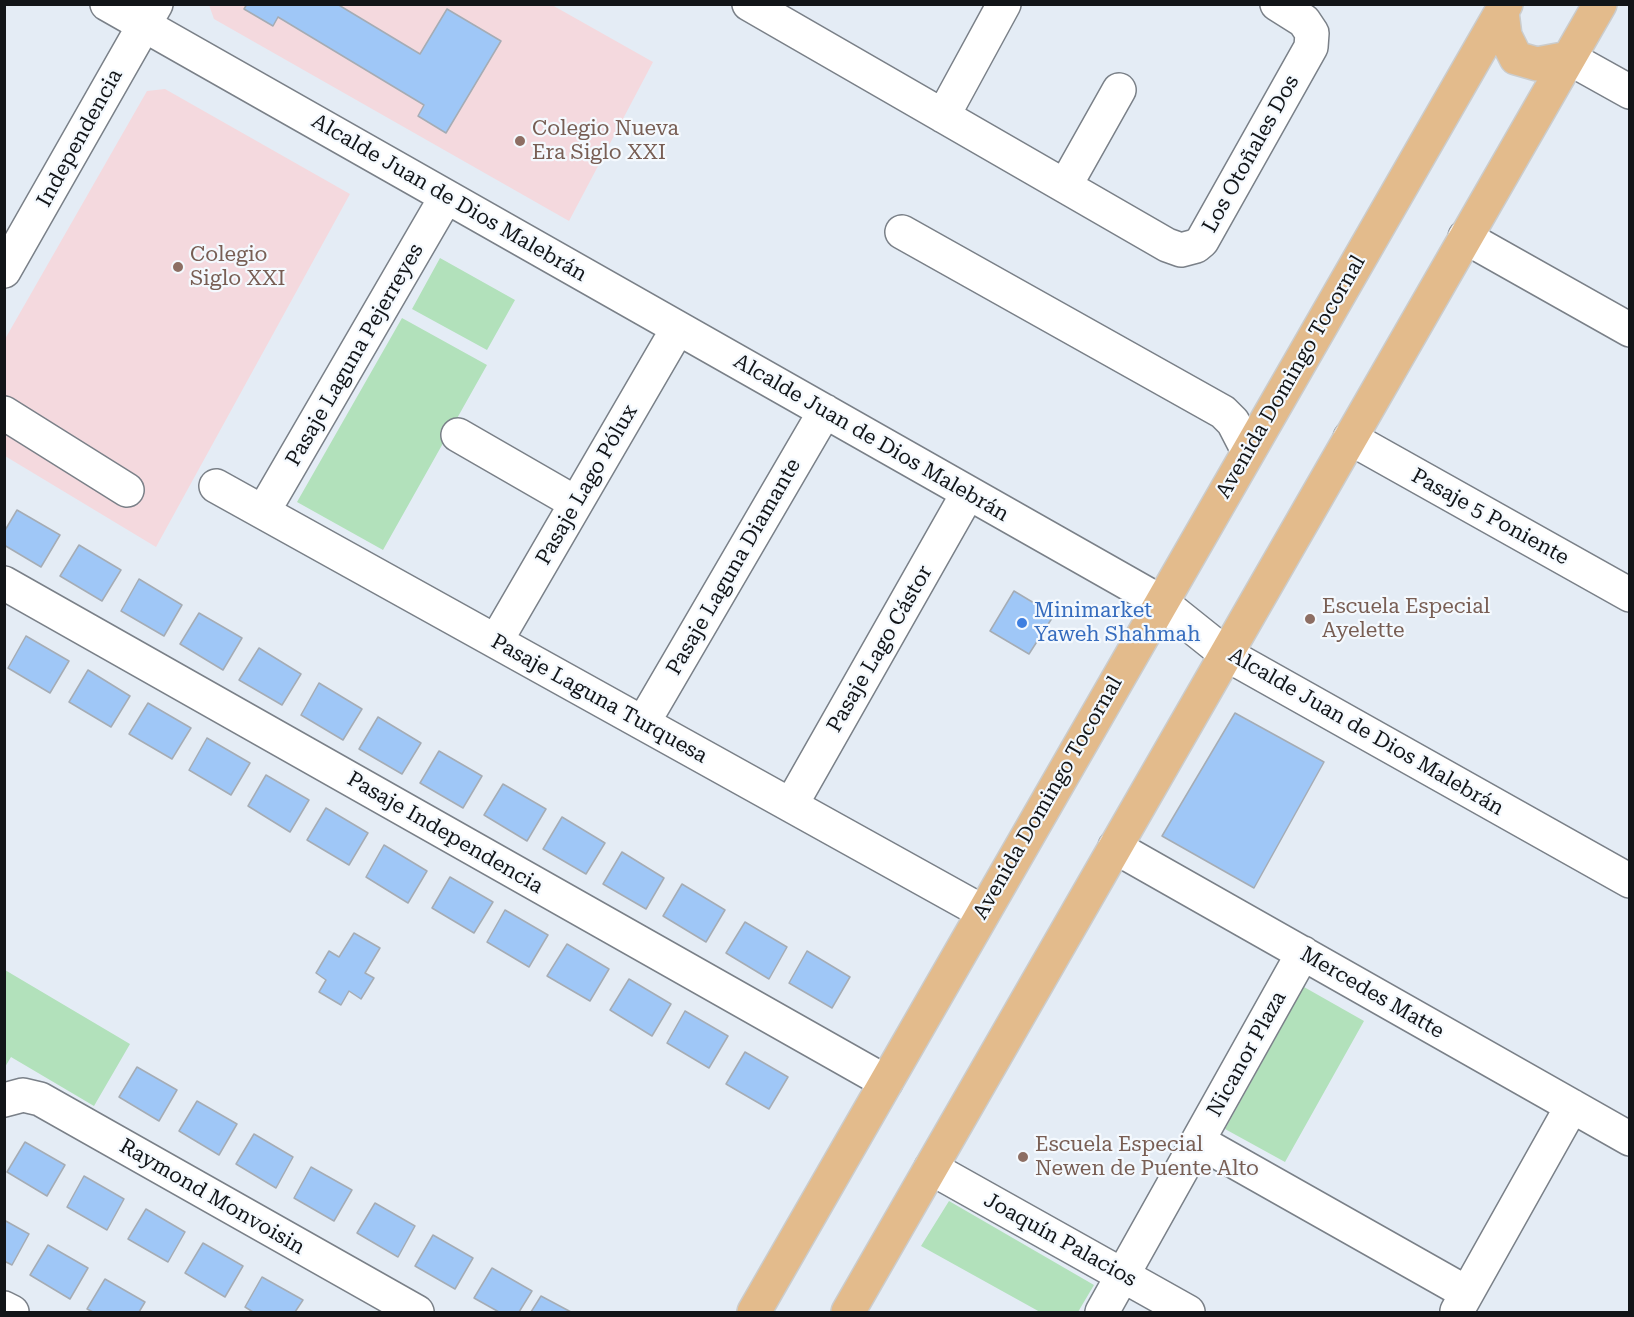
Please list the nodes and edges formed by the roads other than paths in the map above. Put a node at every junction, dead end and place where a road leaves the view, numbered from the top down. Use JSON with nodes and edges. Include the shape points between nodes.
{"nodes":[{"id":1,"x":107,"y":4,"type":"edge"},
{"id":2,"x":749,"y":4,"type":"edge"},
{"id":3,"x":1004,"y":4,"type":"edge"},
{"id":4,"x":1276,"y":4,"type":"edge"},
{"id":5,"x":1600,"y":4,"type":"edge"},
{"id":6,"x":1504,"y":8,"type":"edge"},
{"id":7,"x":150,"y":15,"type":"edge"},
{"id":8,"x":1569,"y":58,"type":"junction"},
{"id":9,"x":1119,"y":90,"type":"dead end"},
{"id":10,"x":1629,"y":92,"type":"edge"},
{"id":11,"x":943,"y":116,"type":"junction"},
{"id":12,"x":1065,"y":186,"type":"junction"},
{"id":13,"x":446,"y":197,"type":"junction"},
{"id":14,"x":902,"y":232,"type":"dead end"},
{"id":15,"x":1465,"y":237,"type":"junction"},
{"id":16,"x":4,"y":271,"type":"edge"},
{"id":17,"x":678,"y":328,"type":"junction"},
{"id":18,"x":1629,"y":330,"type":"edge"},
{"id":19,"x":825,"y":411,"type":"junction"},
{"id":20,"x":4,"y":413,"type":"edge"},
{"id":21,"x":458,"y":435,"type":"dead end"},
{"id":22,"x":1350,"y":438,"type":"junction"},
{"id":23,"x":1248,"y":451,"type":"junction"},
{"id":24,"x":216,"y":486,"type":"dead end"},
{"id":25,"x":127,"y":490,"type":"dead end"},
{"id":26,"x":969,"y":494,"type":"junction"},
{"id":27,"x":576,"y":503,"type":"junction"},
{"id":28,"x":263,"y":512,"type":"junction"},
{"id":29,"x":4,"y":583,"type":"edge"},
{"id":30,"x":1629,"y":595,"type":"edge"},
{"id":31,"x":1161,"y":602,"type":"junction"},
{"id":32,"x":496,"y":641,"type":"junction"},
{"id":33,"x":1226,"y":654,"type":"junction"},
{"id":34,"x":643,"y":723,"type":"junction"},
{"id":35,"x":791,"y":805,"type":"junction"},
{"id":36,"x":1115,"y":847,"type":"junction"},
{"id":37,"x":1629,"y":881,"type":"edge"},
{"id":38,"x":983,"y":912,"type":"junction"},
{"id":39,"x":1303,"y":953,"type":"junction"},
{"id":40,"x":886,"y":1082,"type":"junction"},
{"id":41,"x":4,"y":1100,"type":"edge"},
{"id":42,"x":1572,"y":1106,"type":"junction"},
{"id":43,"x":1629,"y":1139,"type":"edge"},
{"id":44,"x":1198,"y":1141,"type":"junction"},
{"id":45,"x":931,"y":1168,"type":"junction"},
{"id":46,"x":1123,"y":1276,"type":"junction"},
{"id":47,"x":1461,"y":1303,"type":"edge"},
{"id":48,"x":4,"y":1308,"type":"edge"},
{"id":49,"x":12,"y":1312,"type":"edge"},
{"id":50,"x":417,"y":1312,"type":"edge"},
{"id":51,"x":754,"y":1312,"type":"edge"},
{"id":52,"x":848,"y":1312,"type":"edge"},
{"id":53,"x":1102,"y":1312,"type":"edge"},
{"id":54,"x":1188,"y":1312,"type":"edge"}],
"edges":[{"from":1,"to":7,"type":"street","name":"Alcalde Juan de Dios Malebrán"},
{"from":2,"to":11,"type":"street","name":"Los Otoñales Dos"},
{"from":3,"to":11,"type":"street"},
{"from":4,"to":12,"type":"street","name":"Los Otoñales Dos","via":[[1304,21],[1312,33],[1311,46],[1202,241],[1187,249],[1174,248]]},
{"from":5,"to":8,"type":"main road"},
{"from":6,"to":8,"type":"main road","via":[[1505,36],[1516,58],[1537,64]]},
{"from":6,"to":23,"type":"main road","name":"Avenida Domingo Tocornal"},
{"from":7,"to":13,"type":"street","name":"Alcalde Juan de Dios Malebrán"},
{"from":7,"to":16,"type":"street","name":"Independencia"},
{"from":8,"to":10,"type":"street"},
{"from":8,"to":15,"type":"main road"},
{"from":9,"to":12,"type":"street"},
{"from":11,"to":12,"type":"street","name":"Los Otoñales Dos"},
{"from":13,"to":17,"type":"street","name":"Alcalde Juan de Dios Malebrán"},
{"from":13,"to":28,"type":"street","name":"Pasaje Laguna Pejerreyes"},
{"from":14,"to":23,"type":"street","via":[[1223,412],[1233,422]]},
{"from":15,"to":18,"type":"street"},
{"from":15,"to":22,"type":"main road"},
{"from":17,"to":19,"type":"street","name":"Alcalde Juan de Dios Malebrán"},
{"from":17,"to":27,"type":"street","name":"Pasaje Lago Pólux"},
{"from":19,"to":26,"type":"street","name":"Alcalde Juan de Dios Malebrán"},
{"from":19,"to":34,"type":"street","name":"Pasaje Laguna Diamante"},
{"from":20,"to":25,"type":"street"},
{"from":21,"to":27,"type":"street"},
{"from":22,"to":30,"type":"street","name":"Pasaje 5 Poniente"},
{"from":22,"to":33,"type":"main road"},
{"from":23,"to":31,"type":"main road","name":"Avenida Domingo Tocornal"},
{"from":24,"to":28,"type":"street","name":"Pasaje Laguna Turquesa"},
{"from":26,"to":31,"type":"street","name":"Alcalde Juan de Dios Malebrán"},
{"from":26,"to":35,"type":"street","name":"Pasaje Lago Cástor"},
{"from":27,"to":32,"type":"street","name":"Pasaje Lago Pólux"},
{"from":28,"to":32,"type":"street","name":"Pasaje Laguna Turquesa"},
{"from":29,"to":40,"type":"street","name":"Pasaje Independencia"},
{"from":31,"to":33,"type":"street","name":"Alcalde Juan de Dios Malebrán"},
{"from":31,"to":38,"type":"main road","name":"Avenida Domingo Tocornal"},
{"from":32,"to":34,"type":"street","name":"Pasaje Laguna Turquesa"},
{"from":33,"to":36,"type":"main road"},
{"from":33,"to":37,"type":"street","name":"Alcalde Juan de Dios Malebrán"},
{"from":34,"to":35,"type":"street","name":"Pasaje Laguna Turquesa"},
{"from":35,"to":38,"type":"street","name":"Pasaje Laguna Turquesa"},
{"from":36,"to":39,"type":"street","name":"Mercedes Matte"},
{"from":36,"to":45,"type":"main road"},
{"from":38,"to":40,"type":"main road","name":"Avenida Domingo Tocornal"},
{"from":39,"to":42,"type":"street","name":"Mercedes Matte"},
{"from":39,"to":44,"type":"street","name":"Nicanor Plaza"},
{"from":40,"to":51,"type":"main road","name":"Avenida Domingo Tocornal"},
{"from":41,"to":50,"type":"street","name":"Raymond Monvoisin","via":[[23,1095],[40,1099]]},
{"from":42,"to":43,"type":"street","name":"Mercedes Matte"},
{"from":42,"to":47,"type":"street"},
{"from":44,"to":46,"type":"street","name":"Nicanor Plaza"},
{"from":44,"to":47,"type":"street"},
{"from":45,"to":46,"type":"street","name":"Joaquín Palacios"},
{"from":45,"to":52,"type":"main road"},
{"from":46,"to":53,"type":"street","name":"Nicanor Plaza"},
{"from":46,"to":54,"type":"street","name":"Joaquín Palacios"},
{"from":48,"to":49,"type":"street"}]}
